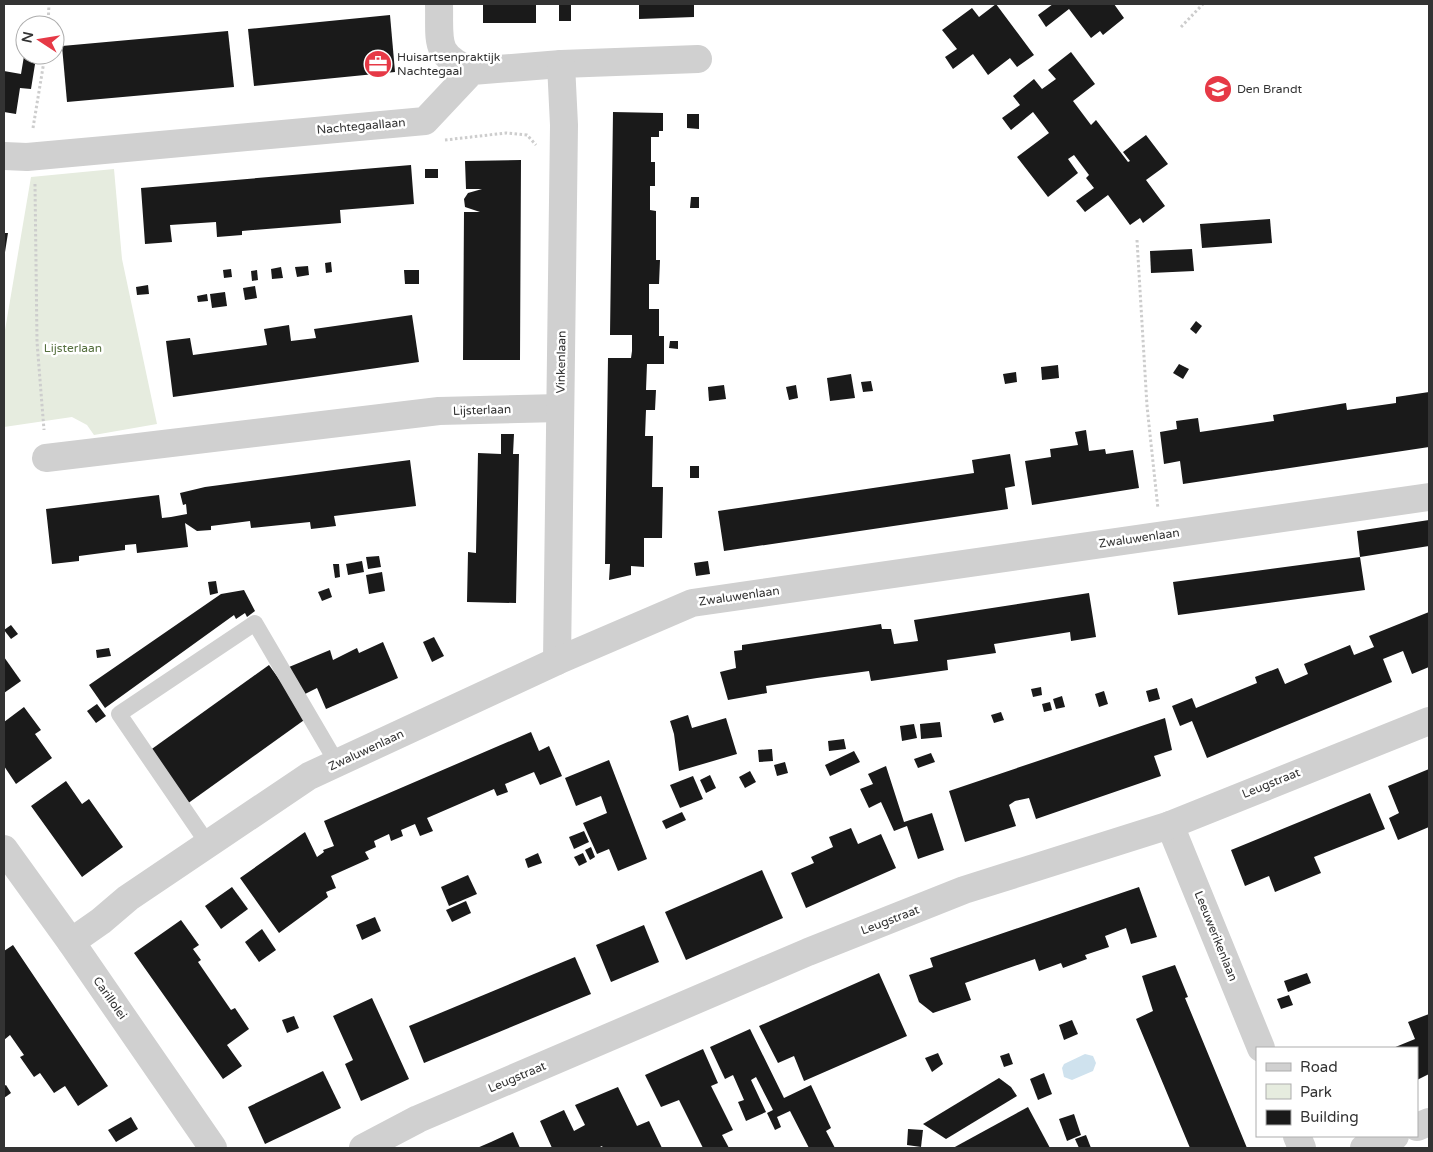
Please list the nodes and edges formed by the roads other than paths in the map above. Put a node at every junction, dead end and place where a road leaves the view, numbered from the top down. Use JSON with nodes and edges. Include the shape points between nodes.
{"nodes":[{"id":1,"x":439,"y":4,"type":"edge"},
{"id":2,"x":698,"y":59,"type":"dead end"},
{"id":3,"x":561,"y":64,"type":"junction"},
{"id":4,"x":472,"y":70,"type":"junction"},
{"id":5,"x":4,"y":156,"type":"edge"},
{"id":6,"x":560,"y":408,"type":"junction"},
{"id":7,"x":46,"y":458,"type":"road end"},
{"id":8,"x":1429,"y":497,"type":"edge"},
{"id":9,"x":557,"y":661,"type":"junction"},
{"id":10,"x":1429,"y":721,"type":"edge"},
{"id":11,"x":337,"y":763,"type":"junction"},
{"id":12,"x":1170,"y":824,"type":"junction"},
{"id":13,"x":208,"y":844,"type":"junction"},
{"id":14,"x":4,"y":849,"type":"edge"},
{"id":15,"x":71,"y":942,"type":"junction"},
{"id":16,"x":1261,"y":1047,"type":"edge"},
{"id":17,"x":1392,"y":1137,"type":"edge"},
{"id":18,"x":213,"y":1148,"type":"edge"},
{"id":19,"x":363,"y":1148,"type":"edge"},
{"id":20,"x":1364,"y":1148,"type":"edge"}],
"edges":[{"from":1,"to":4,"type":"street","via":[[440,46],[451,62]]},
{"from":2,"to":3,"type":"street"},
{"from":3,"to":4,"type":"street"},
{"from":3,"to":6,"type":"street","name":"Vinkenlaan","via":[[564,125]]},
{"from":4,"to":5,"type":"street","name":"Nachtegaallaan","via":[[425,121],[35,156]]},
{"from":6,"to":7,"type":"street","name":"Lijsterlaan","via":[[439,411]]},
{"from":6,"to":9,"type":"street","name":"Vinkenlaan"},
{"from":8,"to":9,"type":"street","name":"Zwaluwenlaan","via":[[692,603]]},
{"from":9,"to":11,"type":"street","name":"Zwaluwenlaan"},
{"from":10,"to":12,"type":"street","name":"Leugstraat"},
{"from":11,"to":13,"type":"street","name":"Zwaluwenlaan","via":[[309,776]]},
{"from":11,"to":13,"type":"lane","via":[[255,623],[119,714]]},
{"from":12,"to":16,"type":"street","name":"Leeuwerikenlaan"},
{"from":12,"to":19,"type":"street","name":"Leugstraat","via":[[964,890],[808,952],[418,1119]]},
{"from":13,"to":15,"type":"street","name":"Zwaluwenlaan","via":[[128,898]]},
{"from":14,"to":15,"type":"street","name":"Carillolei"},
{"from":15,"to":18,"type":"street","name":"Carillolei"},
{"from":17,"to":20,"type":"street"}]}
